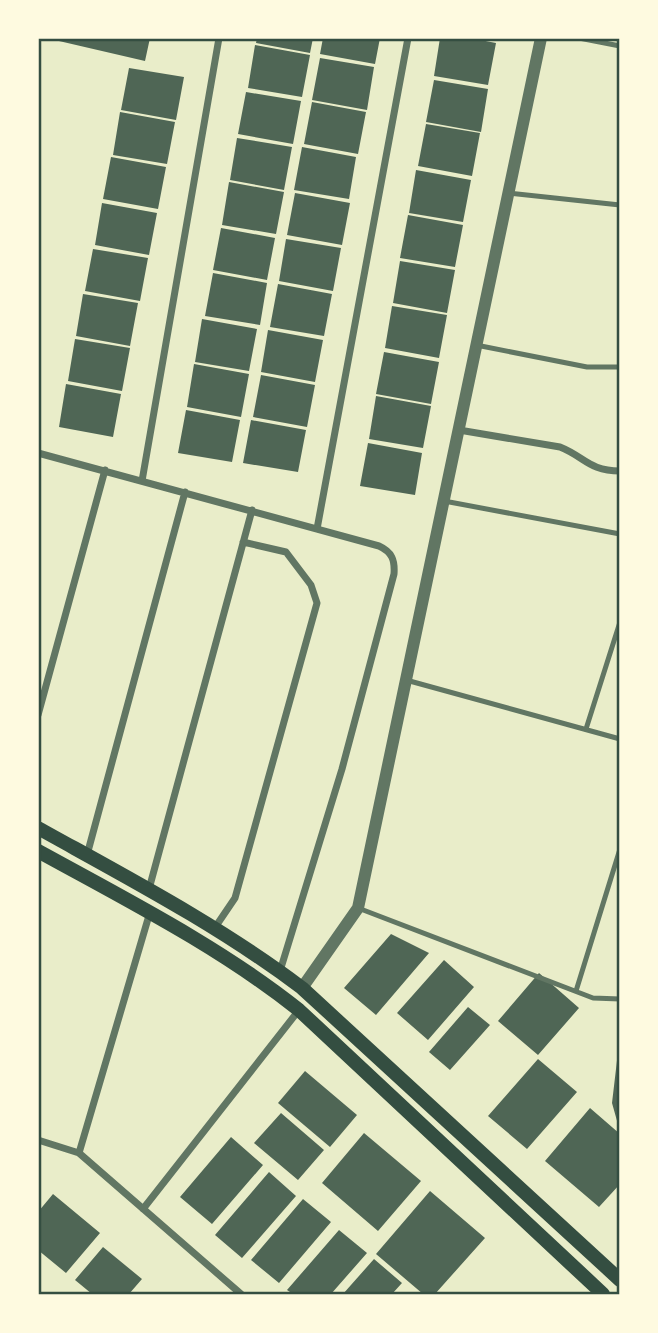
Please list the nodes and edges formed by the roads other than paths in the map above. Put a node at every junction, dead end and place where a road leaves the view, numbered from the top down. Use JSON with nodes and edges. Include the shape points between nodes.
{"nodes":[{"id":1,"x":219,"y":38,"type":"edge"},
{"id":2,"x":408,"y":38,"type":"edge"},
{"id":3,"x":541,"y":38,"type":"edge"},
{"id":4,"x":579,"y":38,"type":"edge"},
{"id":5,"x":620,"y":46,"type":"edge"},
{"id":6,"x":508,"y":193,"type":"junction"},
{"id":7,"x":620,"y":205,"type":"edge"},
{"id":8,"x":476,"y":345,"type":"junction"},
{"id":9,"x":620,"y":368,"type":"edge"},
{"id":10,"x":458,"y":430,"type":"junction"},
{"id":11,"x":38,"y":453,"type":"edge"},
{"id":12,"x":105,"y":470,"type":"junction"},
{"id":13,"x":620,"y":471,"type":"edge"},
{"id":14,"x":142,"y":481,"type":"junction"},
{"id":15,"x":185,"y":492,"type":"junction"},
{"id":16,"x":444,"y":501,"type":"junction"},
{"id":17,"x":252,"y":510,"type":"junction"},
{"id":18,"x":317,"y":529,"type":"junction"},
{"id":19,"x":620,"y":534,"type":"edge"},
{"id":20,"x":243,"y":542,"type":"junction"},
{"id":21,"x":620,"y":622,"type":"edge"},
{"id":22,"x":406,"y":680,"type":"junction"},
{"id":23,"x":38,"y":715,"type":"edge"},
{"id":24,"x":586,"y":729,"type":"junction"},
{"id":25,"x":620,"y":739,"type":"edge"},
{"id":26,"x":38,"y":828,"type":"edge"},
{"id":27,"x":620,"y":849,"type":"edge"},
{"id":28,"x":38,"y":851,"type":"edge"},
{"id":29,"x":87,"y":855,"type":"junction"},
{"id":30,"x":149,"y":889,"type":"junction"},
{"id":31,"x":358,"y":908,"type":"junction"},
{"id":32,"x":150,"y":912,"type":"junction"},
{"id":33,"x":214,"y":930,"type":"junction"},
{"id":34,"x":280,"y":971,"type":"junction"},
{"id":35,"x":302,"y":988,"type":"junction"},
{"id":36,"x":576,"y":991,"type":"junction"},
{"id":37,"x":620,"y":999,"type":"edge"},
{"id":38,"x":299,"y":1010,"type":"junction"},
{"id":39,"x":38,"y":1140,"type":"edge"},
{"id":40,"x":79,"y":1153,"type":"junction"},
{"id":41,"x":143,"y":1209,"type":"junction"},
{"id":42,"x":620,"y":1280,"type":"edge"},
{"id":43,"x":242,"y":1294,"type":"edge"},
{"id":44,"x":603,"y":1294,"type":"edge"}],
"edges":[{"from":1,"to":14,"type":"street"},
{"from":2,"to":18,"type":"street"},
{"from":3,"to":6,"type":"street"},
{"from":4,"to":5,"type":"lane"},
{"from":6,"to":7,"type":"lane"},
{"from":6,"to":8,"type":"street"},
{"from":8,"to":9,"type":"lane","via":[[587,368]]},
{"from":8,"to":10,"type":"street"},
{"from":10,"to":13,"type":"street","via":[[560,447],[592,468]]},
{"from":10,"to":16,"type":"street"},
{"from":11,"to":12,"type":"street"},
{"from":12,"to":14,"type":"street"},
{"from":12,"to":23,"type":"street"},
{"from":14,"to":15,"type":"street"},
{"from":15,"to":17,"type":"street"},
{"from":15,"to":29,"type":"street"},
{"from":16,"to":19,"type":"lane"},
{"from":16,"to":22,"type":"street"},
{"from":17,"to":18,"type":"street"},
{"from":17,"to":20,"type":"street"},
{"from":18,"to":34,"type":"street","via":[[386,549],[392,556],[394,574],[342,769]]},
{"from":20,"to":30,"type":"street"},
{"from":20,"to":33,"type":"street","via":[[286,552],[317,603],[236,898]]},
{"from":21,"to":24,"type":"lane"},
{"from":22,"to":24,"type":"lane"},
{"from":22,"to":31,"type":"street"},
{"from":24,"to":25,"type":"lane"},
{"from":26,"to":29,"type":"main road"},
{"from":27,"to":36,"type":"lane"},
{"from":28,"to":32,"type":"main road"},
{"from":29,"to":30,"type":"main road"},
{"from":30,"to":33,"type":"main road"},
{"from":31,"to":35,"type":"street"},
{"from":31,"to":36,"type":"lane"},
{"from":32,"to":38,"type":"main road","via":[[257,978]]},
{"from":32,"to":40,"type":"street"},
{"from":33,"to":34,"type":"main road"},
{"from":34,"to":35,"type":"main road"},
{"from":35,"to":42,"type":"main road"},
{"from":36,"to":37,"type":"lane","via":[[593,998]]},
{"from":38,"to":41,"type":"street"},
{"from":38,"to":44,"type":"main road"},
{"from":39,"to":40,"type":"street"},
{"from":40,"to":41,"type":"street"},
{"from":41,"to":43,"type":"street"}]}
